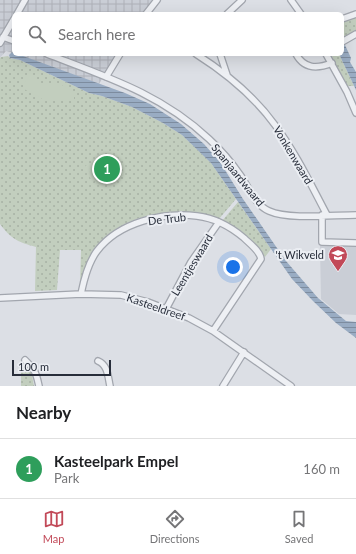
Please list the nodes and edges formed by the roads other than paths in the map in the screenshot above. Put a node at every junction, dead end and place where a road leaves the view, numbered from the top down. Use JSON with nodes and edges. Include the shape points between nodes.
{"nodes":[{"id":1,"x":25,"y":0,"type":"edge"},
{"id":2,"x":157,"y":0,"type":"edge"},
{"id":3,"x":242,"y":0,"type":"edge"},
{"id":4,"x":291,"y":0,"type":"edge"},
{"id":5,"x":18,"y":12,"type":"edge"},
{"id":6,"x":148,"y":12,"type":"edge"},
{"id":7,"x":229,"y":12,"type":"edge"},
{"id":8,"x":300,"y":12,"type":"edge"},
{"id":9,"x":356,"y":14,"type":"edge"},
{"id":10,"x":344,"y":18,"type":"edge"},
{"id":11,"x":12,"y":22,"type":"edge"},
{"id":12,"x":356,"y":34,"type":"edge"},
{"id":13,"x":3,"y":37,"type":"junction"},
{"id":14,"x":12,"y":40,"type":"edge"},
{"id":15,"x":344,"y":41,"type":"edge"},
{"id":16,"x":0,"y":43,"type":"edge"},
{"id":17,"x":52,"y":56,"type":"edge"},
{"id":18,"x":119,"y":56,"type":"edge"},
{"id":19,"x":199,"y":56,"type":"edge"},
{"id":20,"x":221,"y":56,"type":"edge"},
{"id":21,"x":298,"y":56,"type":"edge"},
{"id":22,"x":327,"y":56,"type":"edge"},
{"id":23,"x":332,"y":63,"type":"junction"},
{"id":24,"x":227,"y":75,"type":"junction"},
{"id":25,"x":106,"y":77,"type":"junction"},
{"id":26,"x":356,"y":113,"type":"edge"},
{"id":27,"x":324,"y":215,"type":"junction"},
{"id":28,"x":356,"y":215,"type":"edge"},
{"id":29,"x":219,"y":222,"type":"junction"},
{"id":30,"x":356,"y":242,"type":"edge"},
{"id":31,"x":81,"y":294,"type":"junction"},
{"id":32,"x":0,"y":298,"type":"edge"},
{"id":33,"x":166,"y":309,"type":"junction"},
{"id":34,"x":213,"y":331,"type":"junction"},
{"id":35,"x":244,"y":352,"type":"junction"},
{"id":36,"x":25,"y":360,"type":"dead end"},
{"id":37,"x":98,"y":361,"type":"dead end"},
{"id":38,"x":39,"y":386,"type":"edge"},
{"id":39,"x":110,"y":386,"type":"edge"},
{"id":40,"x":223,"y":386,"type":"edge"},
{"id":41,"x":291,"y":386,"type":"edge"}],
"edges":[{"from":1,"to":5,"type":"street"},
{"from":2,"to":6,"type":"street"},
{"from":3,"to":7,"type":"street"},
{"from":4,"to":8,"type":"street"},
{"from":9,"to":10,"type":"street"},
{"from":11,"to":13,"type":"street"},
{"from":12,"to":15,"type":"street"},
{"from":13,"to":14,"type":"street"},
{"from":13,"to":16,"type":"street"},
{"from":17,"to":25,"type":"street","name":"Spanjaardwaard"},
{"from":18,"to":25,"type":"street"},
{"from":19,"to":24,"type":"street","name":"Vonkenwaard"},
{"from":20,"to":24,"type":"street"},
{"from":21,"to":23,"type":"street","via":[[303,63],[312,67]]},
{"from":22,"to":23,"type":"street"},
{"from":23,"to":26,"type":"street"},
{"from":24,"to":27,"type":"street","name":"Vonkenwaard","via":[[275,124],[298,160]]},
{"from":25,"to":27,"type":"street","name":"Spanjaardwaard","via":[[157,100],[194,126],[232,164],[265,209],[284,215]]},
{"from":27,"to":28,"type":"street","name":"Spanjaardwaard"},
{"from":27,"to":30,"type":"street","via":[[322,242]]},
{"from":29,"to":31,"type":"street","name":"De Trub","via":[[198,216],[178,215],[142,222],[124,229],[97,251],[90,262]]},
{"from":29,"to":33,"type":"street","name":"Leentjeswaard","via":[[192,262]]},
{"from":29,"to":34,"type":"street","name":"De Trub","via":[[252,245],[261,255],[261,259]]},
{"from":31,"to":32,"type":"street","name":"Kasteeldreef"},
{"from":31,"to":33,"type":"street","name":"Kasteeldreef","via":[[121,295]]},
{"from":33,"to":34,"type":"street","name":"Kasteeldreef"},
{"from":34,"to":35,"type":"street","name":"Kasteeldreef"},
{"from":35,"to":40,"type":"street"},
{"from":35,"to":41,"type":"street","name":"Kasteeldreef"},
{"from":36,"to":38,"type":"street","via":[[34,369]]},
{"from":37,"to":39,"type":"street","via":[[107,369]]}]}
